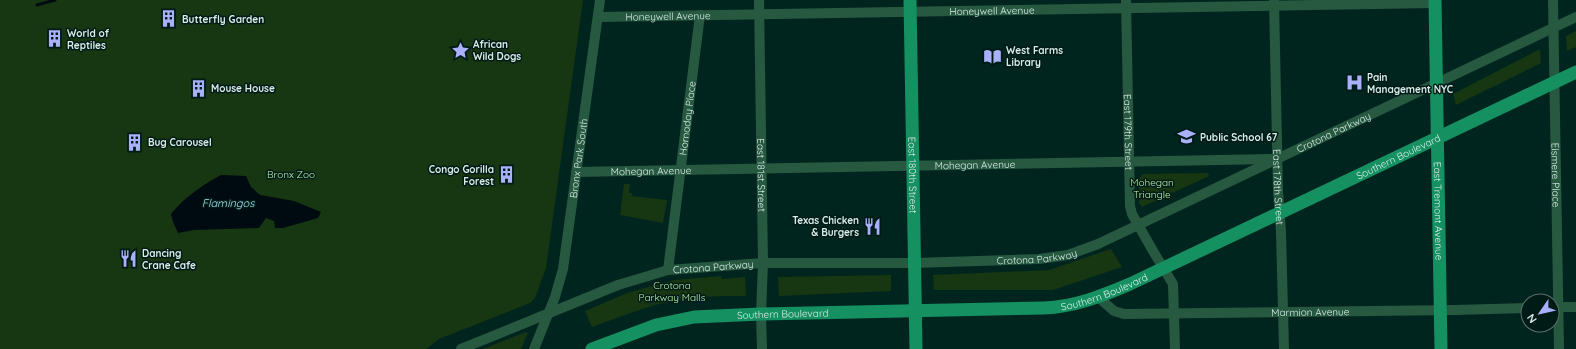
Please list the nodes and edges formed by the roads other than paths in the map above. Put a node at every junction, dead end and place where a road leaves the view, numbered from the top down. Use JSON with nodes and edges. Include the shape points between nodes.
{"nodes":[{"id":1,"x":600,"y":0,"type":"edge"},
{"id":2,"x":759,"y":0,"type":"edge"},
{"id":3,"x":1552,"y":0,"type":"edge"},
{"id":4,"x":1274,"y":2,"type":"edge"},
{"id":5,"x":1435,"y":2,"type":"edge"},
{"id":6,"x":1126,"y":4,"type":"edge"},
{"id":7,"x":910,"y":6,"type":"edge"},
{"id":8,"x":758,"y":14,"type":"junction"},
{"id":9,"x":700,"y":15,"type":"junction"},
{"id":10,"x":598,"y":17,"type":"junction"},
{"id":11,"x":1576,"y":17,"type":"edge"},
{"id":12,"x":1553,"y":28,"type":"junction"},
{"id":13,"x":1576,"y":72,"type":"edge"},
{"id":14,"x":1555,"y":82,"type":"junction"},
{"id":15,"x":1436,"y":84,"type":"junction"},
{"id":16,"x":1438,"y":138,"type":"junction"},
{"id":17,"x":1278,"y":159,"type":"junction"},
{"id":18,"x":1128,"y":162,"type":"junction"},
{"id":19,"x":912,"y":165,"type":"junction"},
{"id":20,"x":761,"y":168,"type":"junction"},
{"id":21,"x":681,"y":169,"type":"junction"},
{"id":22,"x":576,"y":172,"type":"junction"},
{"id":23,"x":1280,"y":212,"type":"junction"},
{"id":24,"x":1138,"y":225,"type":"junction"},
{"id":25,"x":763,"y":263,"type":"junction"},
{"id":26,"x":914,"y":263,"type":"junction"},
{"id":27,"x":1163,"y":268,"type":"junction"},
{"id":28,"x":668,"y":270,"type":"junction"},
{"id":29,"x":1555,"y":293,"type":"edge"},
{"id":30,"x":1098,"y":297,"type":"junction"},
{"id":31,"x":1560,"y":307,"type":"edge"},
{"id":32,"x":1576,"y":307,"type":"edge"},
{"id":33,"x":1520,"y":308,"type":"edge"},
{"id":34,"x":916,"y":310,"type":"junction"},
{"id":35,"x":1440,"y":310,"type":"junction"},
{"id":36,"x":1284,"y":313,"type":"junction"},
{"id":37,"x":548,"y":314,"type":"junction"},
{"id":38,"x":761,"y":314,"type":"junction"},
{"id":39,"x":1174,"y":314,"type":"junction"},
{"id":40,"x":1557,"y":333,"type":"edge"},
{"id":41,"x":461,"y":349,"type":"edge"},
{"id":42,"x":534,"y":349,"type":"edge"},
{"id":43,"x":592,"y":349,"type":"edge"},
{"id":44,"x":762,"y":349,"type":"edge"},
{"id":45,"x":916,"y":349,"type":"edge"},
{"id":46,"x":1175,"y":349,"type":"edge"},
{"id":47,"x":1284,"y":349,"type":"edge"},
{"id":48,"x":1441,"y":349,"type":"edge"},
{"id":49,"x":1559,"y":349,"type":"edge"}],
"edges":[{"from":1,"to":10,"type":"street","name":"Bronx Park South"},
{"from":2,"to":8,"type":"street","name":"East 181st Street"},
{"from":3,"to":12,"type":"street","name":"Elsmere Place"},
{"from":4,"to":5,"type":"street","name":"Honeywell Avenue"},
{"from":4,"to":6,"type":"street","name":"Honeywell Avenue"},
{"from":4,"to":17,"type":"street","name":"East 178th Street"},
{"from":5,"to":15,"type":"main road","name":"East Tremont Avenue"},
{"from":6,"to":7,"type":"street","name":"Honeywell Avenue"},
{"from":6,"to":18,"type":"street","name":"East 179th Street"},
{"from":7,"to":8,"type":"street","name":"Honeywell Avenue"},
{"from":7,"to":19,"type":"main road","name":"East 180th Street"},
{"from":8,"to":9,"type":"street","name":"Honeywell Avenue"},
{"from":8,"to":20,"type":"street","name":"East 181st Street"},
{"from":9,"to":10,"type":"street","name":"Honeywell Avenue"},
{"from":9,"to":21,"type":"street","name":"Hornaday Place"},
{"from":10,"to":22,"type":"street","name":"Bronx Park South"},
{"from":11,"to":12,"type":"street","name":"Crotona Parkway"},
{"from":12,"to":14,"type":"street","name":"Elsmere Place"},
{"from":12,"to":15,"type":"street","name":"Crotona Parkway"},
{"from":13,"to":14,"type":"main road","name":"Southern Boulevard"},
{"from":14,"to":16,"type":"main road","name":"Southern Boulevard"},
{"from":14,"to":29,"type":"street","name":"Elsmere Place"},
{"from":15,"to":16,"type":"main road","name":"East Tremont Avenue"},
{"from":15,"to":17,"type":"street","name":"Crotona Parkway"},
{"from":16,"to":23,"type":"main road","name":"Southern Boulevard"},
{"from":16,"to":35,"type":"main road","name":"East Tremont Avenue"},
{"from":17,"to":18,"type":"street","name":"Mohegan Avenue"},
{"from":17,"to":23,"type":"street","name":"East 178th Street"},
{"from":17,"to":24,"type":"street","name":"Crotona Parkway"},
{"from":18,"to":19,"type":"street","name":"Mohegan Avenue"},
{"from":18,"to":24,"type":"street","name":"East 179th Street","via":[[1130,206]]},
{"from":19,"to":20,"type":"street","name":"Mohegan Avenue"},
{"from":19,"to":26,"type":"main road","name":"East 180th Street"},
{"from":20,"to":21,"type":"street","name":"Mohegan Avenue"},
{"from":20,"to":25,"type":"street","name":"East 181st Street"},
{"from":21,"to":22,"type":"street","name":"Mohegan Avenue"},
{"from":21,"to":28,"type":"street","name":"Hornaday Place"},
{"from":22,"to":37,"type":"street","name":"Bronx Park South","via":[[563,269]]},
{"from":23,"to":27,"type":"main road","name":"Southern Boulevard"},
{"from":23,"to":36,"type":"street","name":"East 178th Street"},
{"from":24,"to":26,"type":"street","name":"Crotona Parkway","via":[[1088,249],[1057,257]]},
{"from":24,"to":27,"type":"street","name":"East 179th Street"},
{"from":25,"to":26,"type":"street","name":"Crotona Parkway"},
{"from":25,"to":28,"type":"street","name":"Crotona Parkway"},
{"from":25,"to":38,"type":"street","name":"East 181st Street"},
{"from":26,"to":34,"type":"main road","name":"East 180th Street"},
{"from":27,"to":30,"type":"main road","name":"Southern Boulevard"},
{"from":27,"to":39,"type":"street","name":"East 179th Street","via":[[1172,284]]},
{"from":28,"to":37,"type":"street","name":"Crotona Parkway","via":[[618,285]]},
{"from":30,"to":34,"type":"main road","name":"Southern Boulevard","via":[[1054,308]]},
{"from":30,"to":39,"type":"street","name":"Marmion Avenue","via":[[1120,314]]},
{"from":31,"to":32,"type":"street"},
{"from":33,"to":35,"type":"street","name":"Marmion Avenue"},
{"from":34,"to":38,"type":"main road","name":"Southern Boulevard"},
{"from":34,"to":45,"type":"main road","name":"East 180th Street"},
{"from":35,"to":36,"type":"street","name":"Marmion Avenue"},
{"from":35,"to":48,"type":"main road","name":"East Tremont Avenue"},
{"from":36,"to":39,"type":"street","name":"Marmion Avenue"},
{"from":36,"to":47,"type":"street","name":"East 178th Street"},
{"from":37,"to":41,"type":"street","name":"Crotona Parkway"},
{"from":37,"to":42,"type":"street","name":"Bronx Park South"},
{"from":38,"to":43,"type":"main road","name":"Southern Boulevard","via":[[713,315],[676,320]]},
{"from":38,"to":44,"type":"street","name":"East 181st Street"},
{"from":39,"to":46,"type":"street","name":"East 179th Street"},
{"from":40,"to":49,"type":"street","name":"Elsmere Place"}]}
